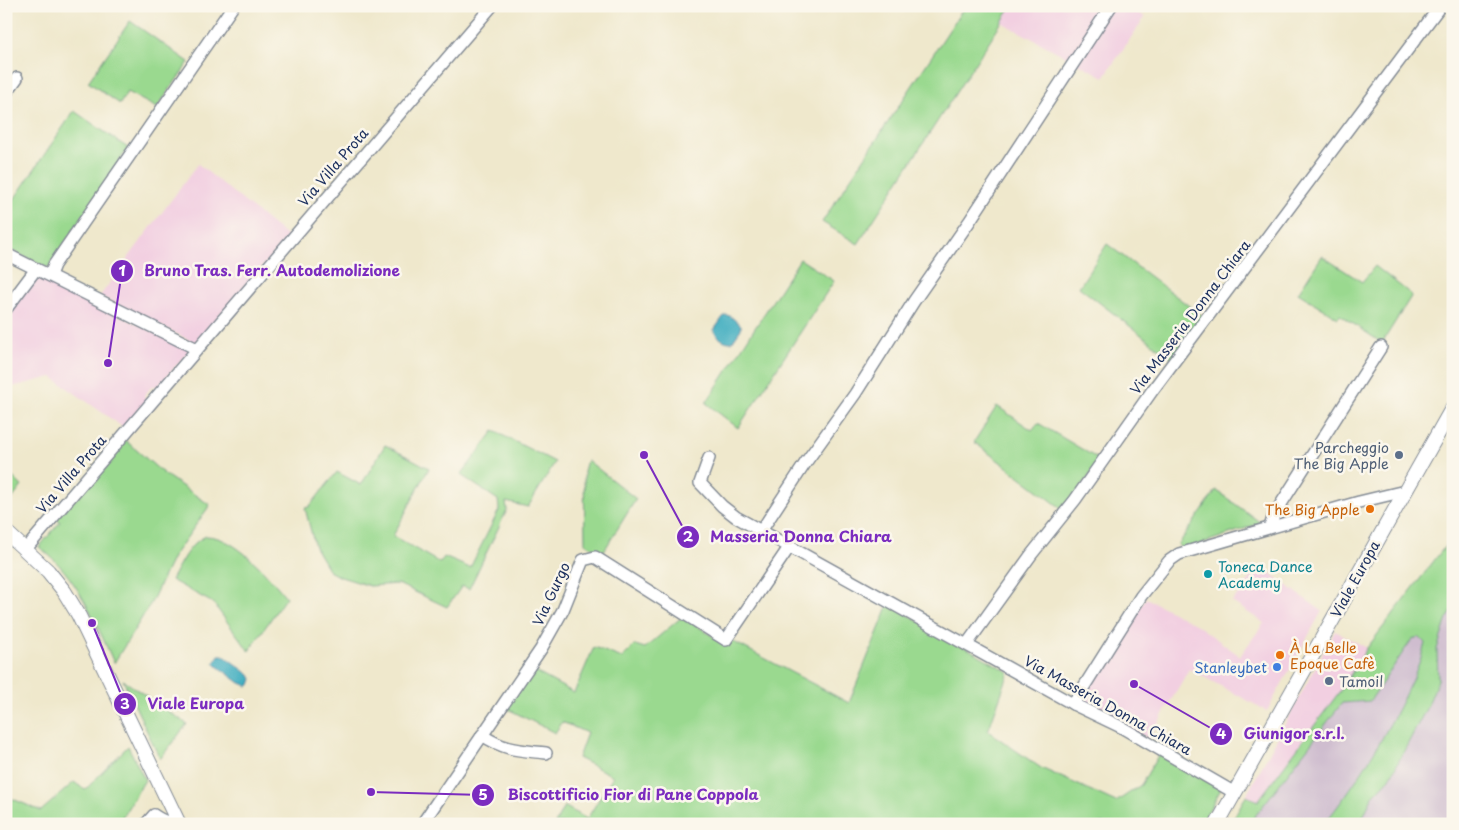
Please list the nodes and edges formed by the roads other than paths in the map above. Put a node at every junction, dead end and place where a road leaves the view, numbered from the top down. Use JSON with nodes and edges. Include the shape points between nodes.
{"nodes":[{"id":1,"x":233,"y":6,"type":"edge"},
{"id":2,"x":492,"y":6,"type":"edge"},
{"id":3,"x":1111,"y":6,"type":"edge"},
{"id":4,"x":1438,"y":9,"type":"dead end"},
{"id":5,"x":17,"y":78,"type":"dead end"},
{"id":6,"x":6,"y":93,"type":"edge"},
{"id":7,"x":6,"y":254,"type":"edge"},
{"id":8,"x":36,"y":269,"type":"junction"},
{"id":9,"x":50,"y":275,"type":"junction"},
{"id":10,"x":6,"y":309,"type":"edge"},
{"id":11,"x":1381,"y":347,"type":"dead end"},
{"id":12,"x":197,"y":349,"type":"junction"},
{"id":13,"x":1453,"y":407,"type":"edge"},
{"id":14,"x":709,"y":458,"type":"dead end"},
{"id":15,"x":1405,"y":491,"type":"junction"},
{"id":16,"x":1270,"y":527,"type":"junction"},
{"id":17,"x":761,"y":531,"type":"junction"},
{"id":18,"x":6,"y":532,"type":"edge"},
{"id":19,"x":6,"y":541,"type":"edge"},
{"id":20,"x":790,"y":546,"type":"junction"},
{"id":21,"x":25,"y":550,"type":"junction"},
{"id":22,"x":966,"y":644,"type":"junction"},
{"id":23,"x":1073,"y":704,"type":"junction"},
{"id":24,"x":482,"y":735,"type":"junction"},
{"id":25,"x":546,"y":753,"type":"dead end"},
{"id":26,"x":1235,"y":793,"type":"junction"},
{"id":27,"x":178,"y":822,"type":"edge"},
{"id":28,"x":146,"y":824,"type":"edge"},
{"id":29,"x":422,"y":824,"type":"edge"},
{"id":30,"x":1217,"y":824,"type":"edge"}],
"edges":[{"from":1,"to":9,"type":"street"},
{"from":2,"to":12,"type":"street","name":"Via Villa Prota"},
{"from":3,"to":17,"type":"street"},
{"from":4,"to":22,"type":"street","name":"Via Masseria Donna Chiara"},
{"from":5,"to":6,"type":"street"},
{"from":7,"to":8,"type":"street"},
{"from":8,"to":9,"type":"street"},
{"from":8,"to":10,"type":"street"},
{"from":9,"to":12,"type":"street"},
{"from":11,"to":16,"type":"street","via":[[1274,515]]},
{"from":12,"to":21,"type":"street","name":"Via Villa Prota"},
{"from":13,"to":15,"type":"street","name":"Viale Europa"},
{"from":14,"to":17,"type":"street","name":"Via Masseria Donna Chiara","via":[[700,483],[722,506]]},
{"from":15,"to":16,"type":"street"},
{"from":15,"to":26,"type":"street","name":"Viale Europa"},
{"from":16,"to":23,"type":"street","via":[[1191,549],[1170,561],[1141,596]]},
{"from":17,"to":20,"type":"street","name":"Via Masseria Donna Chiara"},
{"from":18,"to":21,"type":"street"},
{"from":19,"to":21,"type":"street"},
{"from":20,"to":22,"type":"street","name":"Via Masseria Donna Chiara"},
{"from":20,"to":24,"type":"street","name":"Via Gurgo","via":[[726,640],[595,557],[583,560],[563,610]]},
{"from":21,"to":27,"type":"street","via":[[64,591],[78,614]]},
{"from":22,"to":23,"type":"street","name":"Via Masseria Donna Chiara"},
{"from":23,"to":26,"type":"street","name":"Via Masseria Donna Chiara","via":[[1121,727]]},
{"from":24,"to":25,"type":"street","via":[[511,750]]},
{"from":24,"to":29,"type":"street","name":"Via Gurgo"},
{"from":26,"to":30,"type":"street","name":"Viale Europa"},
{"from":27,"to":28,"type":"street","via":[[168,822],[154,815]]}]}
